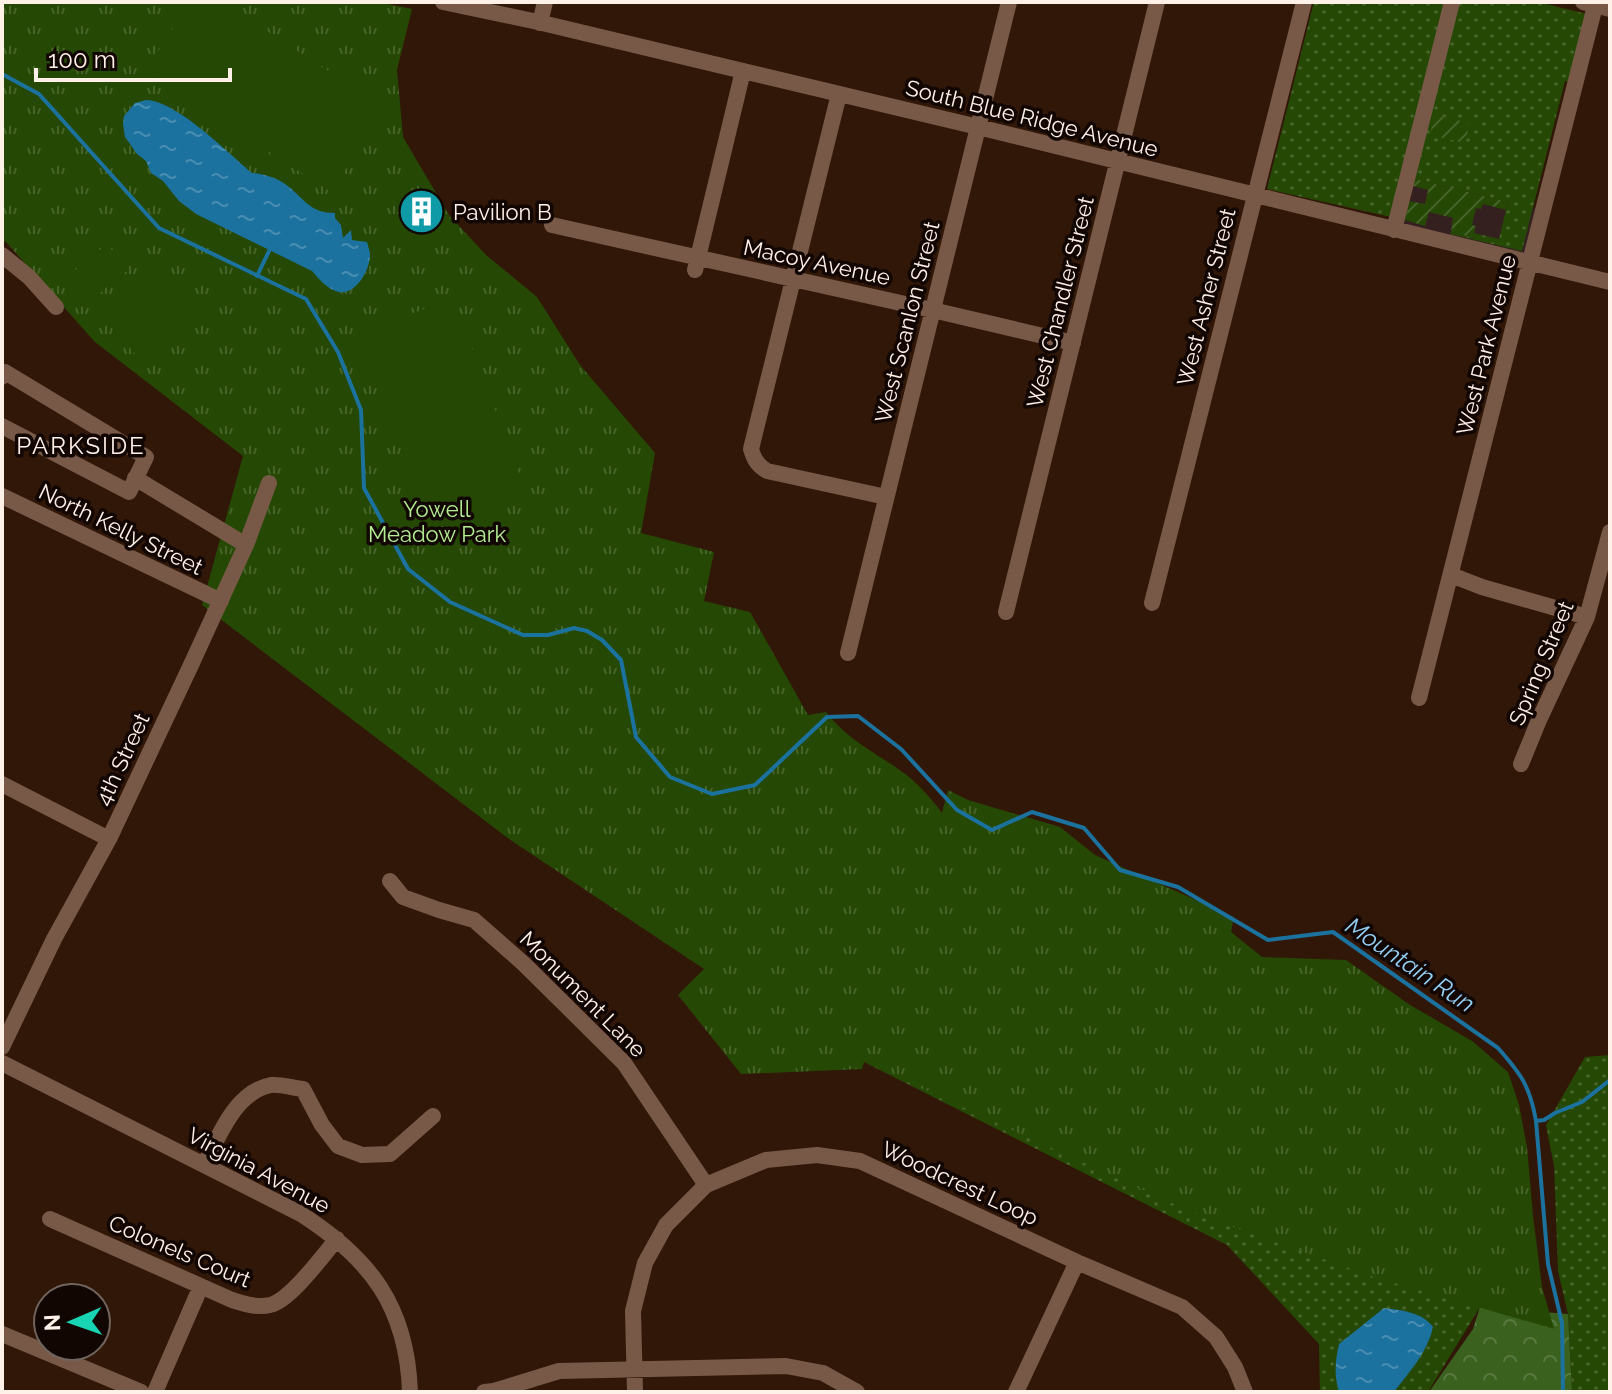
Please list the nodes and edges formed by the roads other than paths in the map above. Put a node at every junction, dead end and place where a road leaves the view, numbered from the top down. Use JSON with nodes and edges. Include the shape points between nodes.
{"nodes":[{"id":1,"x":443,"y":2,"type":"edge"},
{"id":2,"x":545,"y":2,"type":"edge"},
{"id":3,"x":1009,"y":2,"type":"edge"},
{"id":4,"x":1157,"y":2,"type":"edge"},
{"id":5,"x":1304,"y":2,"type":"edge"},
{"id":6,"x":1452,"y":2,"type":"edge"},
{"id":7,"x":1596,"y":4,"type":"edge"},
{"id":8,"x":540,"y":23,"type":"junction"},
{"id":9,"x":743,"y":71,"type":"junction"},
{"id":10,"x":839,"y":94,"type":"junction"},
{"id":11,"x":978,"y":127,"type":"junction"},
{"id":12,"x":1118,"y":162,"type":"junction"},
{"id":13,"x":1254,"y":195,"type":"junction"},
{"id":14,"x":552,"y":225,"type":"dead end"},
{"id":15,"x":1394,"y":230,"type":"junction"},
{"id":16,"x":2,"y":255,"type":"edge"},
{"id":17,"x":1530,"y":263,"type":"junction"},
{"id":18,"x":697,"y":264,"type":"junction"},
{"id":19,"x":793,"y":279,"type":"junction"},
{"id":20,"x":1610,"y":282,"type":"edge"},
{"id":21,"x":56,"y":307,"type":"dead end"},
{"id":22,"x":933,"y":310,"type":"junction"},
{"id":23,"x":1073,"y":343,"type":"junction"},
{"id":24,"x":2,"y":377,"type":"edge"},
{"id":25,"x":2,"y":426,"type":"edge"},
{"id":26,"x":135,"y":478,"type":"junction"},
{"id":27,"x":269,"y":483,"type":"dead end"},
{"id":28,"x":2,"y":496,"type":"edge"},
{"id":29,"x":886,"y":497,"type":"junction"},
{"id":30,"x":1610,"y":532,"type":"edge"},
{"id":31,"x":246,"y":545,"type":"junction"},
{"id":32,"x":1451,"y":575,"type":"junction"},
{"id":33,"x":221,"y":601,"type":"junction"},
{"id":34,"x":1152,"y":603,"type":"dead end"},
{"id":35,"x":1006,"y":612,"type":"dead end"},
{"id":36,"x":1587,"y":617,"type":"junction"},
{"id":37,"x":848,"y":653,"type":"dead end"},
{"id":38,"x":1419,"y":698,"type":"dead end"},
{"id":39,"x":1521,"y":764,"type":"dead end"},
{"id":40,"x":2,"y":784,"type":"edge"},
{"id":41,"x":109,"y":839,"type":"junction"},
{"id":42,"x":390,"y":881,"type":"dead end"},
{"id":43,"x":2,"y":1047,"type":"edge"},
{"id":44,"x":2,"y":1063,"type":"edge"},
{"id":45,"x":433,"y":1116,"type":"dead end"},
{"id":46,"x":204,"y":1165,"type":"junction"},
{"id":47,"x":706,"y":1185,"type":"junction"},
{"id":48,"x":50,"y":1219,"type":"dead end"},
{"id":49,"x":337,"y":1239,"type":"junction"},
{"id":50,"x":1077,"y":1262,"type":"junction"},
{"id":51,"x":201,"y":1286,"type":"junction"},
{"id":52,"x":2,"y":1334,"type":"edge"},
{"id":53,"x":634,"y":1370,"type":"junction"},
{"id":54,"x":141,"y":1392,"type":"edge"},
{"id":55,"x":155,"y":1392,"type":"edge"},
{"id":56,"x":410,"y":1392,"type":"edge"},
{"id":57,"x":484,"y":1392,"type":"edge"},
{"id":58,"x":635,"y":1392,"type":"edge"},
{"id":59,"x":857,"y":1392,"type":"edge"},
{"id":60,"x":1016,"y":1392,"type":"edge"},
{"id":61,"x":1245,"y":1392,"type":"edge"}],
"edges":[{"from":1,"to":8,"type":"street","name":"South Blue Ridge Avenue"},
{"from":2,"to":8,"type":"street"},
{"from":3,"to":11,"type":"street","name":"West Scanlon Street"},
{"from":4,"to":12,"type":"street","name":"West Chandler Street"},
{"from":5,"to":13,"type":"street","name":"West Asher Street"},
{"from":6,"to":15,"type":"street"},
{"from":7,"to":17,"type":"street","name":"West Park Avenue"},
{"from":8,"to":9,"type":"street","name":"South Blue Ridge Avenue"},
{"from":9,"to":10,"type":"street","name":"South Blue Ridge Avenue"},
{"from":9,"to":18,"type":"street"},
{"from":10,"to":11,"type":"street","name":"South Blue Ridge Avenue"},
{"from":10,"to":19,"type":"street"},
{"from":11,"to":12,"type":"street","name":"South Blue Ridge Avenue"},
{"from":11,"to":22,"type":"street","name":"West Scanlon Street"},
{"from":12,"to":13,"type":"street","name":"South Blue Ridge Avenue"},
{"from":12,"to":23,"type":"street","name":"West Chandler Street"},
{"from":13,"to":15,"type":"street","name":"South Blue Ridge Avenue"},
{"from":13,"to":34,"type":"street","name":"West Asher Street"},
{"from":14,"to":18,"type":"street","name":"Macoy Avenue"},
{"from":15,"to":17,"type":"street","name":"South Blue Ridge Avenue"},
{"from":16,"to":21,"type":"street"},
{"from":17,"to":20,"type":"street","name":"South Blue Ridge Avenue"},
{"from":17,"to":32,"type":"street","name":"West Park Avenue"},
{"from":18,"to":19,"type":"street","name":"Macoy Avenue"},
{"from":19,"to":22,"type":"street","name":"Macoy Avenue"},
{"from":19,"to":29,"type":"street","via":[[752,438],[754,459],[767,471]]},
{"from":22,"to":23,"type":"street","name":"Macoy Avenue"},
{"from":22,"to":29,"type":"street","name":"West Scanlon Street"},
{"from":23,"to":35,"type":"street","name":"West Chandler Street"},
{"from":24,"to":26,"type":"street","via":[[5,372],[146,457]]},
{"from":25,"to":26,"type":"street","via":[[129,492]]},
{"from":26,"to":31,"type":"street"},
{"from":27,"to":31,"type":"street","name":"4th Street"},
{"from":28,"to":33,"type":"street","name":"North Kelly Street"},
{"from":29,"to":37,"type":"street","name":"West Scanlon Street"},
{"from":30,"to":36,"type":"street","name":"Spring Street"},
{"from":31,"to":33,"type":"street","name":"4th Street"},
{"from":32,"to":36,"type":"street"},
{"from":32,"to":38,"type":"street","name":"West Park Avenue"},
{"from":33,"to":41,"type":"street","name":"4th Street"},
{"from":36,"to":39,"type":"street","name":"Spring Street"},
{"from":40,"to":41,"type":"street"},
{"from":41,"to":43,"type":"street","name":"4th Street"},
{"from":42,"to":47,"type":"street","name":"Monument Lane","via":[[403,897],[474,920],[524,964],[624,1063]]},
{"from":44,"to":46,"type":"street","name":"Virginia Avenue"},
{"from":45,"to":46,"type":"street","via":[[390,1154],[362,1155],[338,1146],[303,1089],[274,1085],[255,1091],[230,1115]]},
{"from":46,"to":49,"type":"street","name":"Virginia Avenue","via":[[301,1214]]},
{"from":47,"to":50,"type":"street","name":"Woodcrest Loop","via":[[766,1160],[817,1155],[860,1161]]},
{"from":47,"to":53,"type":"street","name":"Woodcrest Loop","via":[[666,1225],[645,1263],[633,1311]]},
{"from":48,"to":51,"type":"street","name":"Colonels Court"},
{"from":49,"to":51,"type":"street","name":"Colonels Court","via":[[273,1305],[232,1300]]},
{"from":49,"to":56,"type":"street","name":"Virginia Avenue","via":[[370,1270],[395,1315],[410,1370]]},
{"from":50,"to":60,"type":"street"},
{"from":50,"to":61,"type":"street","name":"Woodcrest Loop","via":[[1182,1307],[1216,1337]]},
{"from":51,"to":55,"type":"street"},
{"from":52,"to":54,"type":"street"},
{"from":53,"to":57,"type":"street","via":[[559,1371]]},
{"from":53,"to":58,"type":"street","name":"Woodcrest Loop"},
{"from":53,"to":59,"type":"street","via":[[786,1366],[823,1373]]}]}
